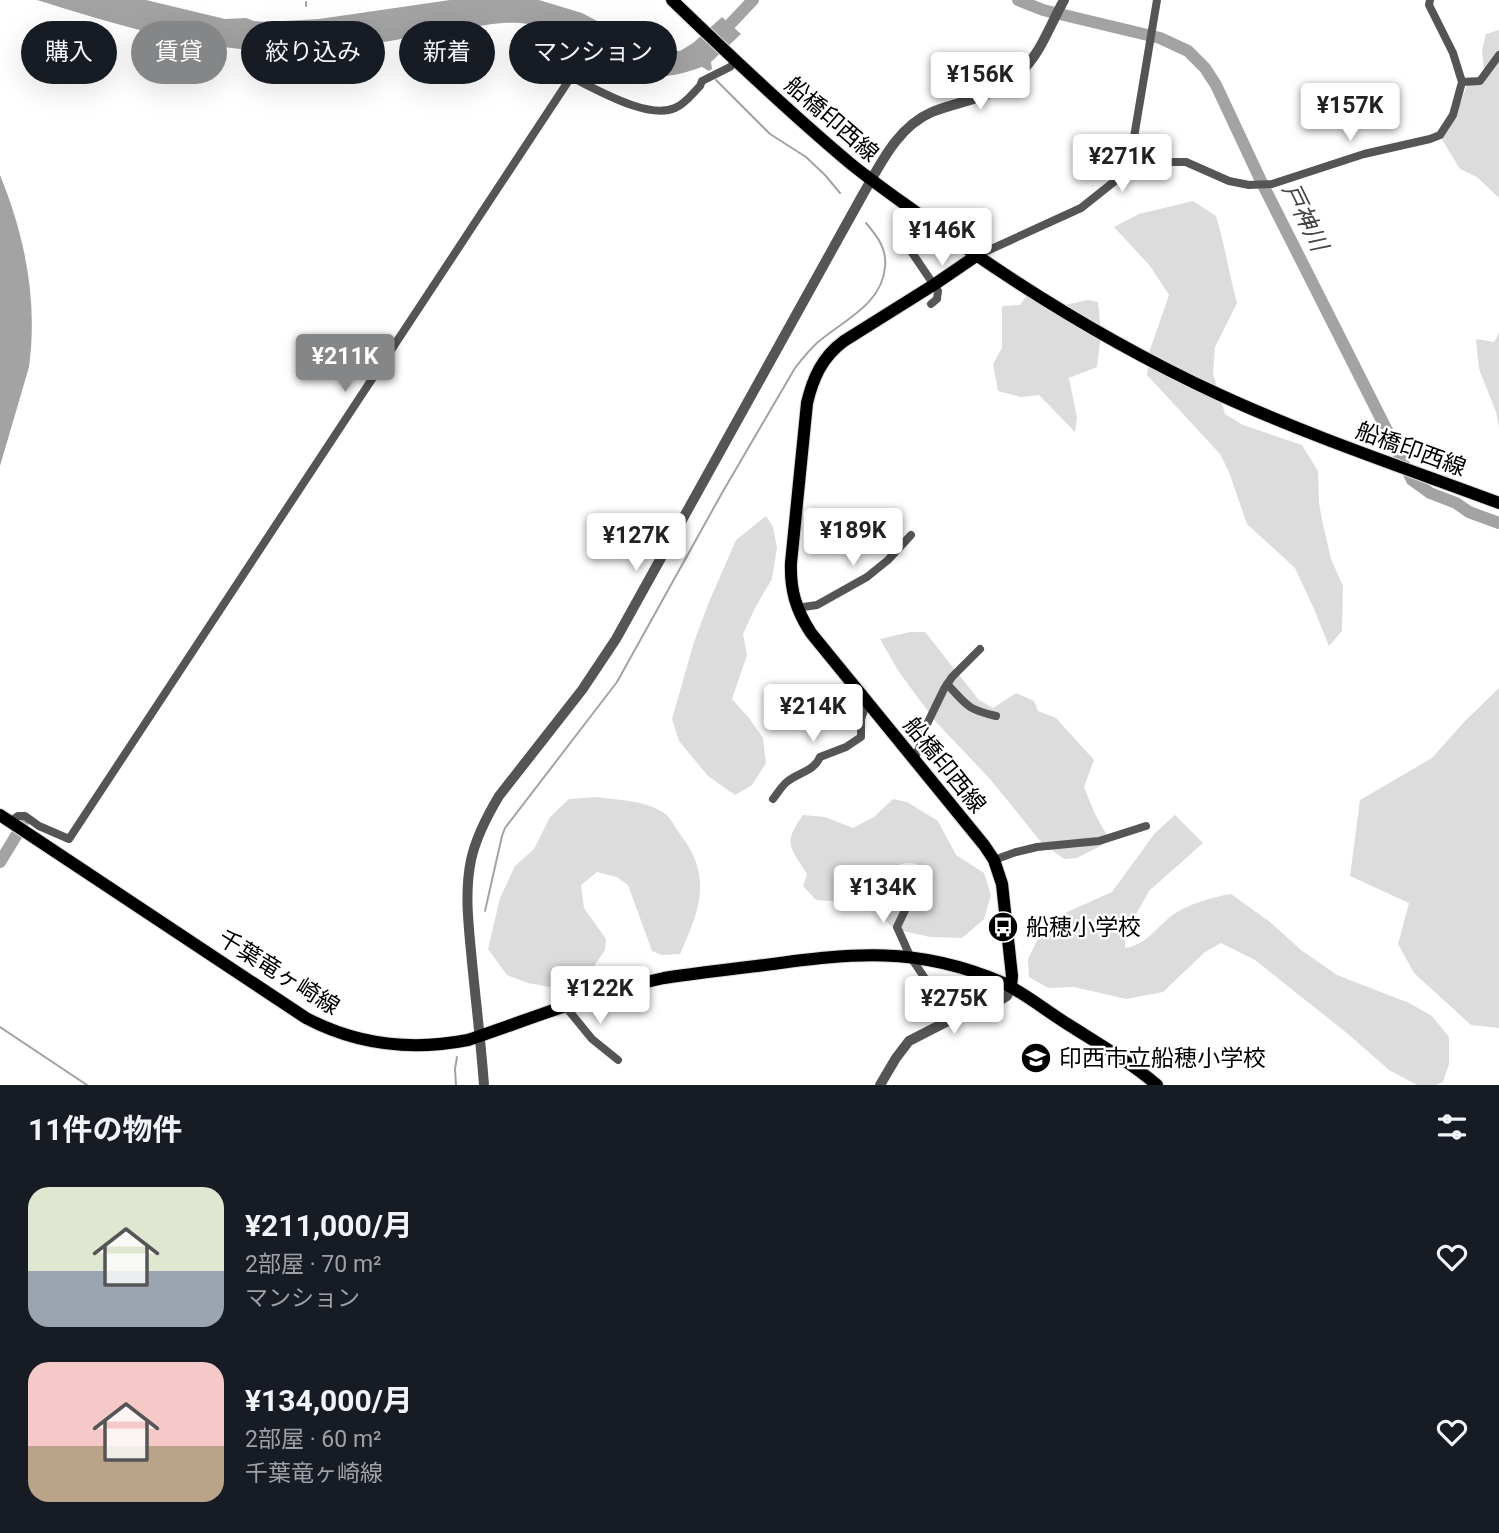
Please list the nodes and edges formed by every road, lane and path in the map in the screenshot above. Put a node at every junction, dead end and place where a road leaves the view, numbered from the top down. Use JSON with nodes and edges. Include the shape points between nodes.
{"nodes":[{"id":1,"x":671,"y":0,"type":"edge"},
{"id":2,"x":1157,"y":0,"type":"edge"},
{"id":3,"x":1430,"y":0,"type":"edge"},
{"id":4,"x":1062,"y":3,"type":"edge"},
{"id":5,"x":1499,"y":55,"type":"edge"},
{"id":6,"x":735,"y":60,"type":"junction"},
{"id":7,"x":1462,"y":82,"type":"junction"},
{"id":8,"x":1128,"y":166,"type":"junction"},
{"id":9,"x":872,"y":180,"type":"junction"},
{"id":10,"x":898,"y":232,"type":"dead end"},
{"id":11,"x":976,"y":256,"type":"junction"},
{"id":12,"x":935,"y":284,"type":"junction"},
{"id":13,"x":931,"y":304,"type":"dead end"},
{"id":14,"x":1499,"y":503,"type":"edge"},
{"id":15,"x":911,"y":535,"type":"dead end"},
{"id":16,"x":797,"y":608,"type":"junction"},
{"id":17,"x":980,"y":649,"type":"dead end"},
{"id":18,"x":947,"y":684,"type":"junction"},
{"id":19,"x":867,"y":702,"type":"junction"},
{"id":20,"x":996,"y":716,"type":"dead end"},
{"id":21,"x":914,"y":760,"type":"junction"},
{"id":22,"x":774,"y":799,"type":"dead end"},
{"id":23,"x":12,"y":823,"type":"edge"},
{"id":24,"x":1146,"y":826,"type":"dead end"},
{"id":25,"x":994,"y":860,"type":"junction"},
{"id":26,"x":909,"y":888,"type":"dead end"},
{"id":27,"x":910,"y":956,"type":"junction"},
{"id":28,"x":1012,"y":987,"type":"junction"},
{"id":29,"x":565,"y":1006,"type":"junction"},
{"id":30,"x":948,"y":1021,"type":"junction"},
{"id":31,"x":480,"y":1036,"type":"junction"},
{"id":32,"x":618,"y":1060,"type":"dead end"},
{"id":33,"x":484,"y":1085,"type":"edge"},
{"id":34,"x":880,"y":1085,"type":"edge"},
{"id":35,"x":1157,"y":1085,"type":"edge"}],
"edges":[{"from":1,"to":6,"type":"main road","name":"船橋印西線"},
{"from":2,"to":8,"type":"street"},
{"from":3,"to":7,"type":"street"},
{"from":4,"to":9,"type":"street","via":[[1032,60],[1020,72],[999,89],[932,112],[907,128]]},
{"from":5,"to":7,"type":"street","via":[[1480,81]]},
{"from":6,"to":9,"type":"main road","name":"船橋印西線"},
{"from":6,"to":23,"type":"street","via":[[702,81],[674,108],[634,105],[571,77],[69,839],[25,816]]},
{"from":7,"to":8,"type":"street","via":[[1453,115],[1440,135],[1364,153],[1272,184],[1229,181],[1186,162]]},
{"from":8,"to":11,"type":"street","via":[[1081,208]]},
{"from":9,"to":11,"type":"main road","name":"船橋印西線"},
{"from":9,"to":31,"type":"street","via":[[616,639],[575,700],[499,796],[484,823],[467,894]]},
{"from":10,"to":12,"type":"street"},
{"from":11,"to":12,"type":"main road","name":"船橋印西線"},
{"from":11,"to":14,"type":"main road","name":"船橋印西線","via":[[1090,327],[1217,394],[1315,436]]},
{"from":12,"to":13,"type":"street","via":[[939,295]]},
{"from":12,"to":16,"type":"main road","name":"船橋印西線","via":[[834,348],[816,372],[807,403],[791,563]]},
{"from":15,"to":16,"type":"street","via":[[867,577],[817,605]]},
{"from":16,"to":19,"type":"main road","name":"船橋印西線","via":[[811,633]]},
{"from":17,"to":18,"type":"street"},
{"from":18,"to":20,"type":"street","via":[[968,707]]},
{"from":18,"to":21,"type":"street","via":[[922,731]]},
{"from":19,"to":21,"type":"main road","name":"船橋印西線"},
{"from":19,"to":22,"type":"street","via":[[860,737],[820,757],[811,769],[787,782]]},
{"from":21,"to":25,"type":"main road","name":"船橋印西線"},
{"from":23,"to":31,"type":"main road","name":"千葉竜ヶ崎線","via":[[331,1031],[387,1044],[422,1046]]},
{"from":24,"to":25,"type":"street","via":[[1099,841],[1037,847]]},
{"from":25,"to":28,"type":"main road","name":"船橋印西線","via":[[1002,884]]},
{"from":26,"to":27,"type":"street","via":[[897,927]]},
{"from":27,"to":28,"type":"main road","name":"千葉竜ヶ崎線","via":[[962,968]]},
{"from":27,"to":29,"type":"main road","name":"千葉竜ヶ崎線","via":[[843,955],[693,974],[636,984]]},
{"from":27,"to":30,"type":"street"},
{"from":28,"to":30,"type":"street","via":[[999,1001]]},
{"from":28,"to":35,"type":"main road","name":"千葉竜ヶ崎線"},
{"from":29,"to":31,"type":"main road","name":"千葉竜ヶ崎線"},
{"from":29,"to":32,"type":"street","via":[[592,1039]]},
{"from":30,"to":34,"type":"street","via":[[909,1041]]},
{"from":31,"to":33,"type":"street"}]}
